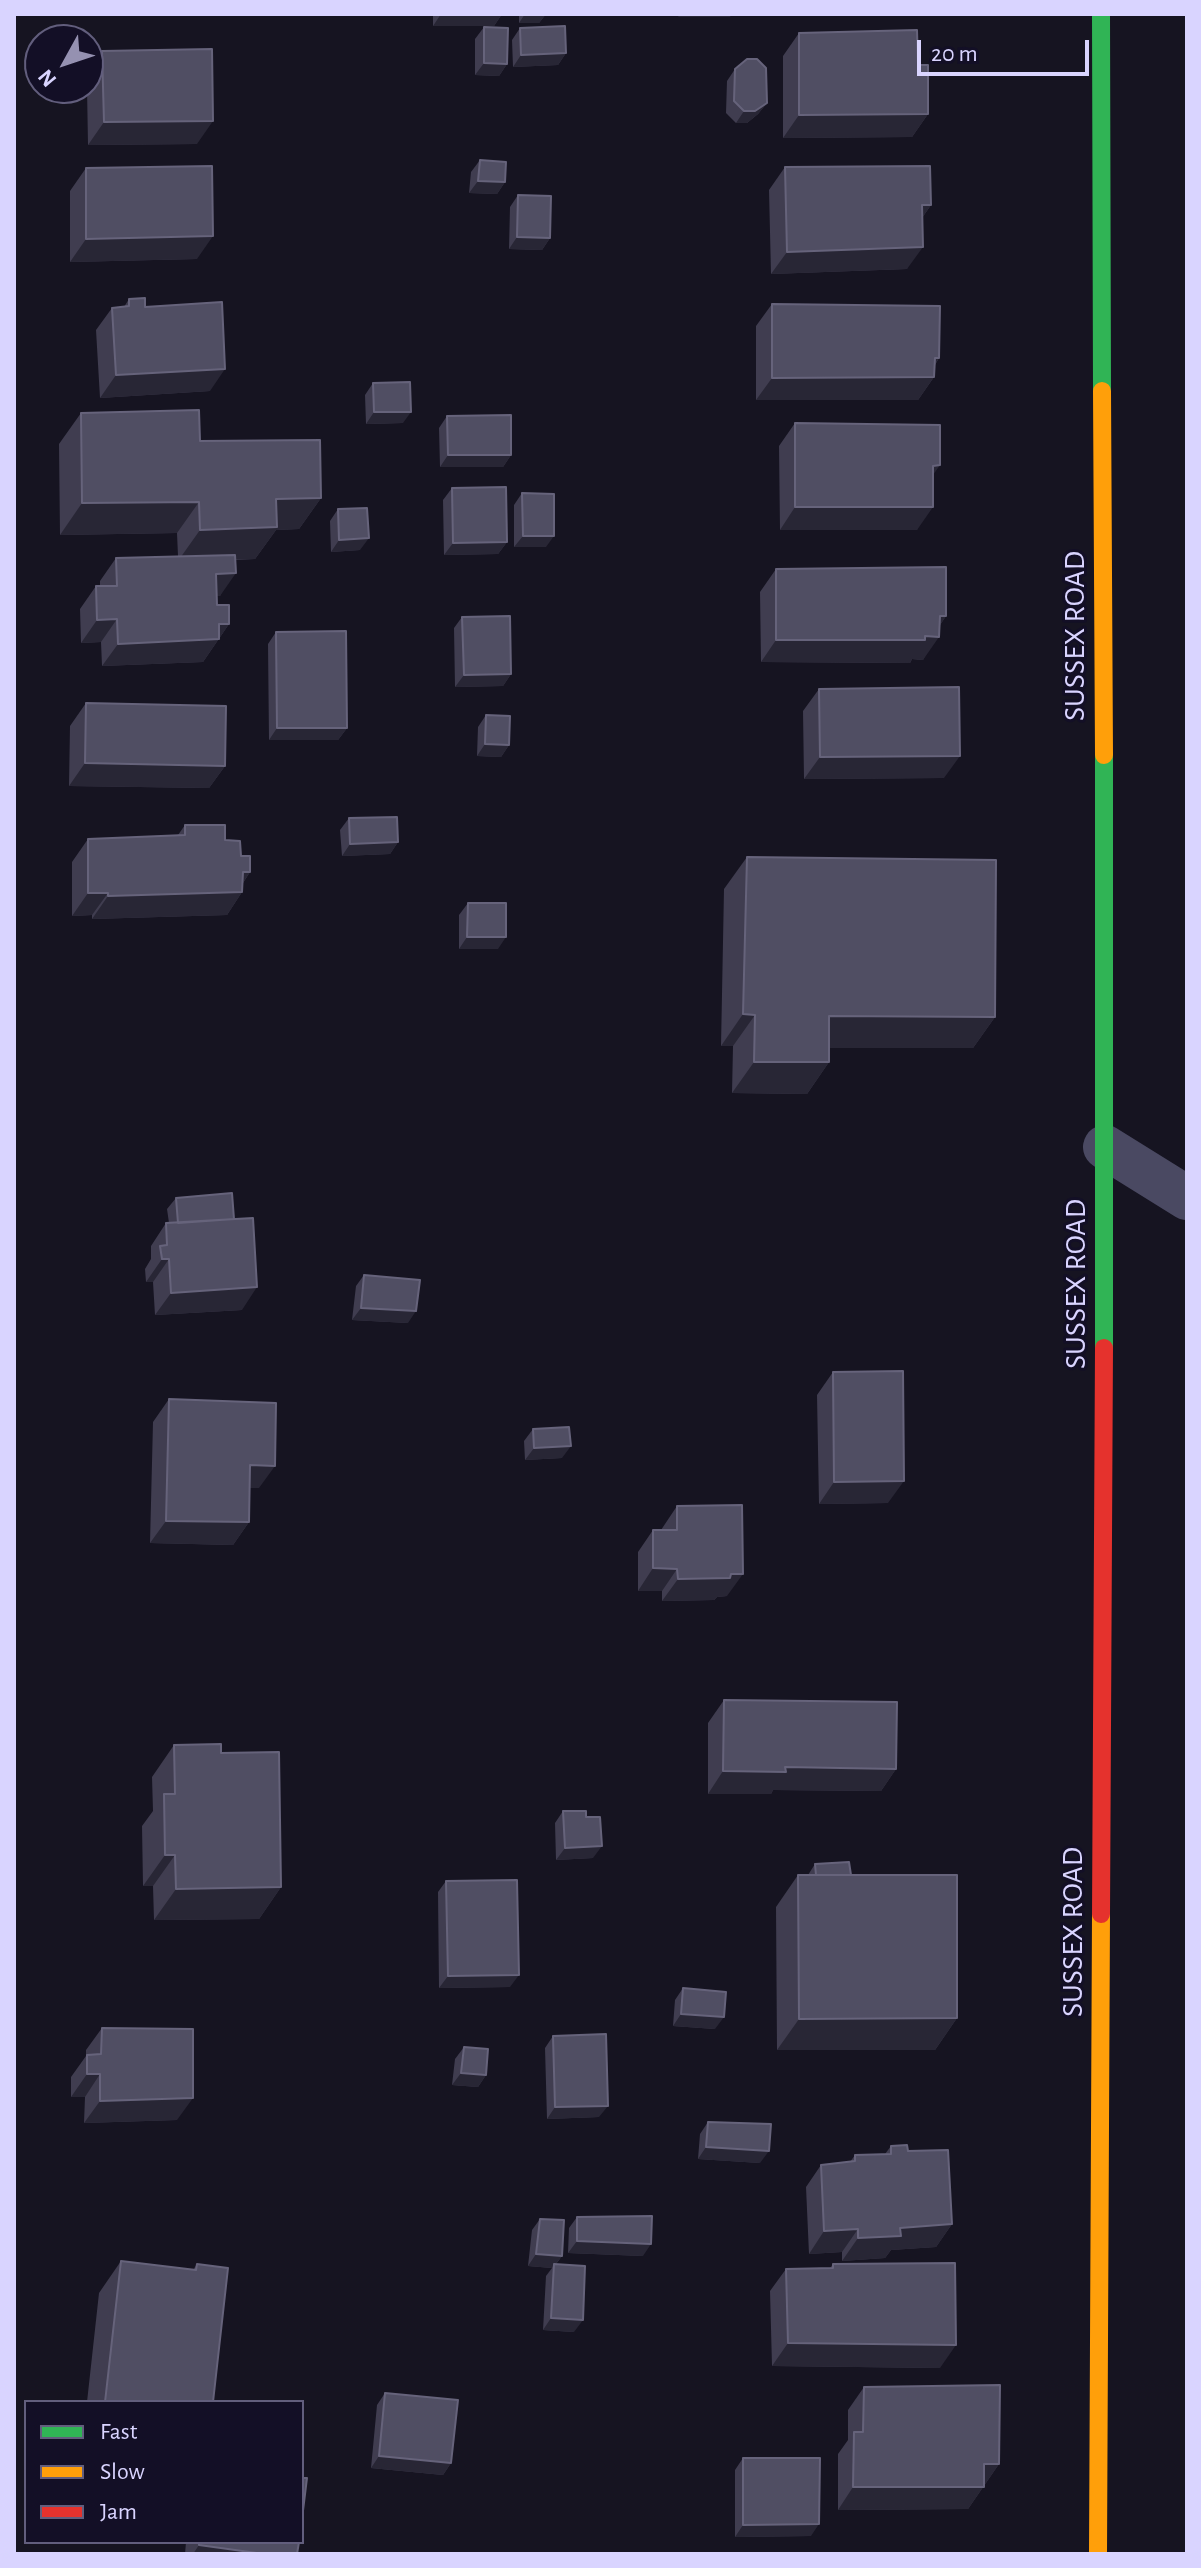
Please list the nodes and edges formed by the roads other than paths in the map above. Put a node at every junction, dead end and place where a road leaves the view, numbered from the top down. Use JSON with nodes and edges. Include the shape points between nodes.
{"nodes":[{"id":1,"x":1101,"y":14,"type":"edge"},
{"id":2,"x":1105,"y":1147,"type":"junction"},
{"id":3,"x":1187,"y":1198,"type":"edge"},
{"id":4,"x":1098,"y":2554,"type":"edge"}],
"edges":[{"from":1,"to":2,"type":"street","name":"SUSSEX ROAD"},
{"from":2,"to":3,"type":"street"},
{"from":2,"to":4,"type":"street","name":"SUSSEX ROAD"}]}
